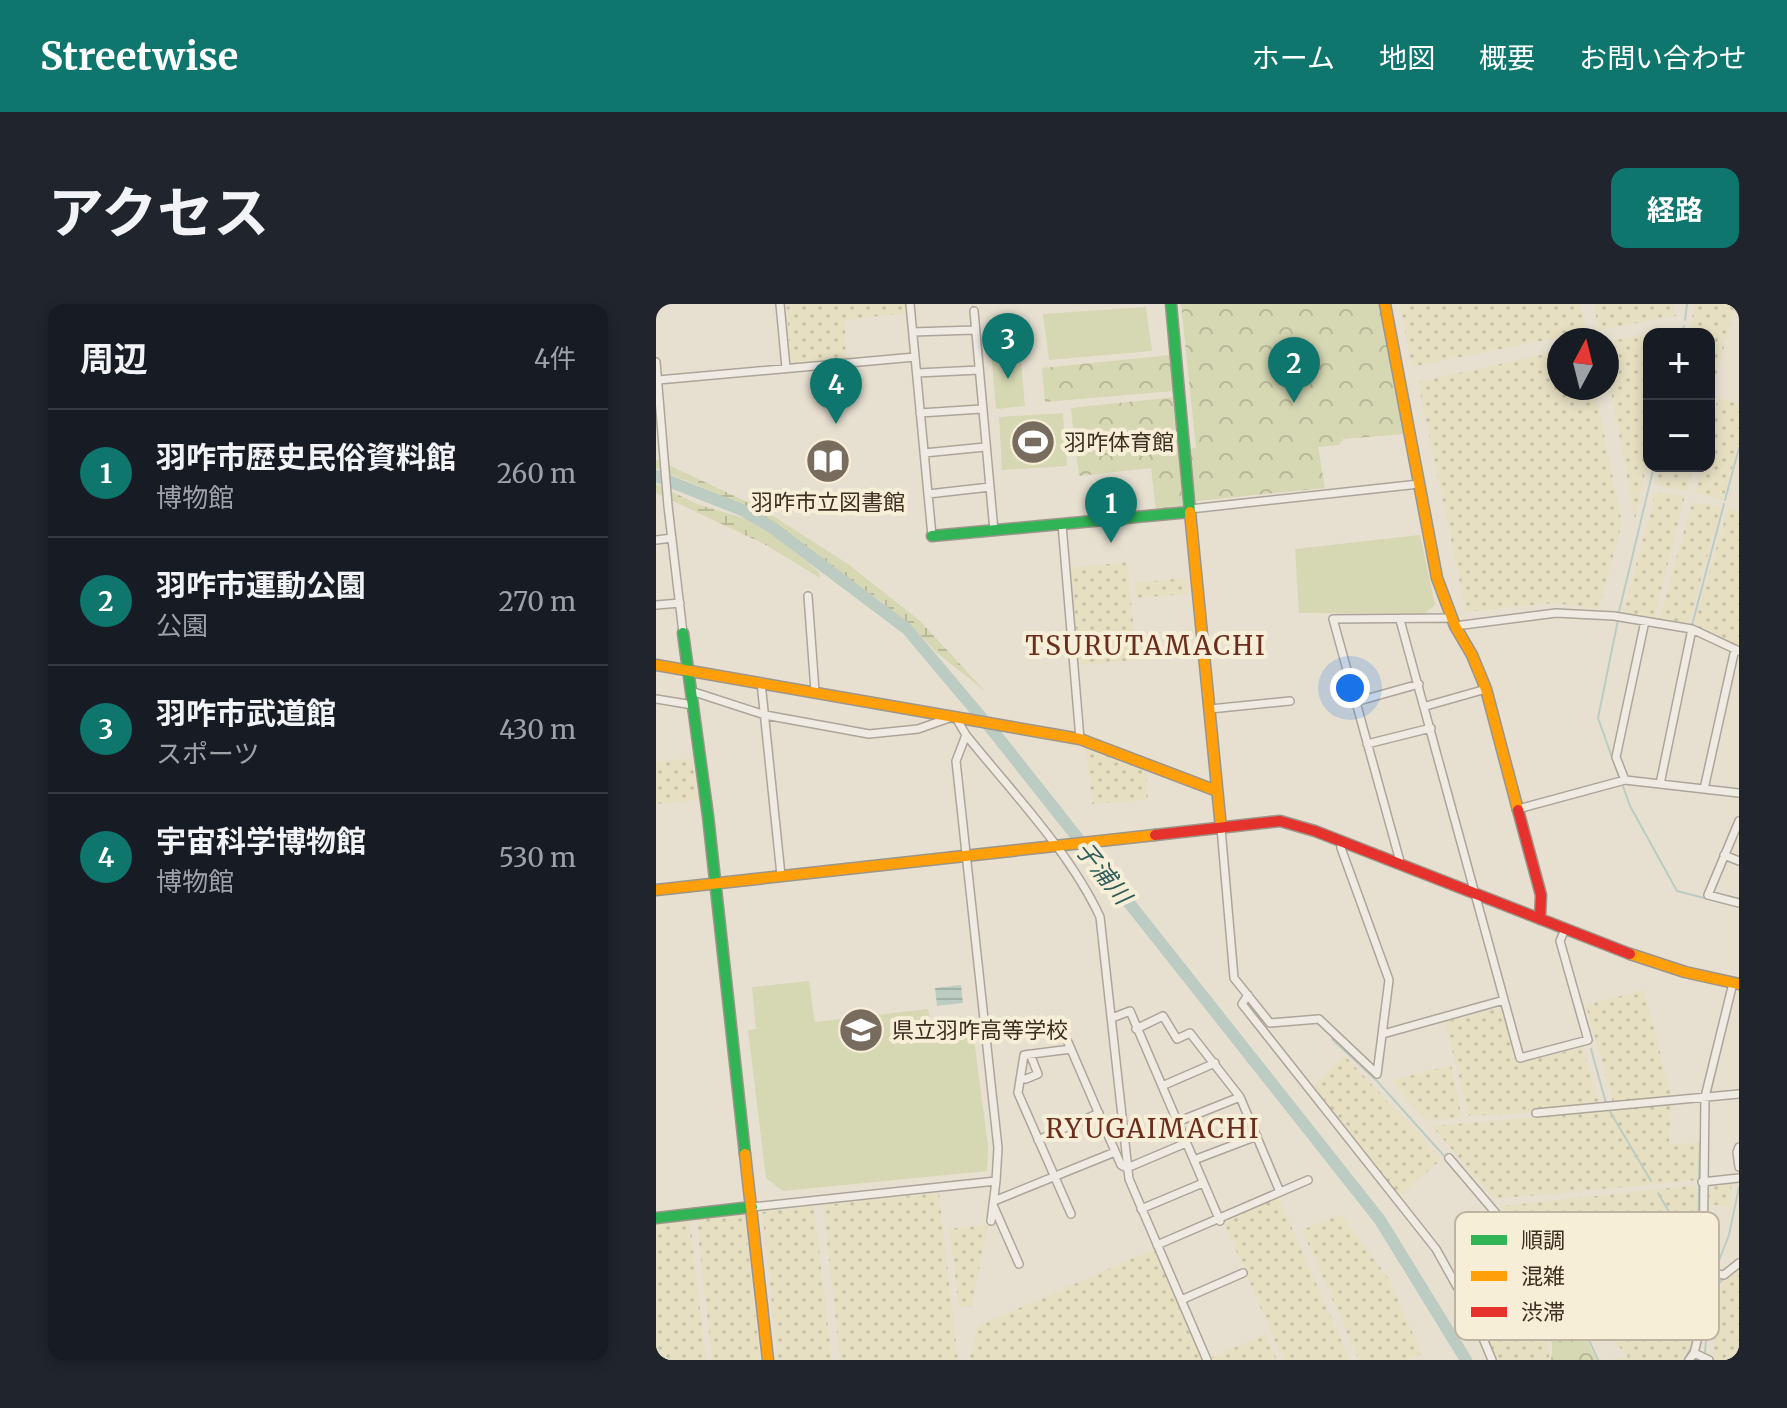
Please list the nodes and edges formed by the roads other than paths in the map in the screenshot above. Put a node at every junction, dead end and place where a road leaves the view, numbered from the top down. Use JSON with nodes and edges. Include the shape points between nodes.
{"nodes":[{"id":1,"x":780,"y":304,"type":"edge"},
{"id":2,"x":910,"y":304,"type":"edge"},
{"id":3,"x":1171,"y":304,"type":"edge"},
{"id":4,"x":1385,"y":304,"type":"edge"},
{"id":5,"x":974,"y":311,"type":"dead end"},
{"id":6,"x":974,"y":330,"type":"junction"},
{"id":7,"x":913,"y":332,"type":"junction"},
{"id":8,"x":915,"y":357,"type":"junction"},
{"id":9,"x":656,"y":362,"type":"edge"},
{"id":10,"x":786,"y":368,"type":"junction"},
{"id":11,"x":979,"y":370,"type":"junction"},
{"id":12,"x":917,"y":373,"type":"junction"},
{"id":13,"x":658,"y":380,"type":"edge"},
{"id":14,"x":981,"y":409,"type":"junction"},
{"id":15,"x":920,"y":413,"type":"junction"},
{"id":16,"x":985,"y":447,"type":"junction"},
{"id":17,"x":924,"y":453,"type":"junction"},
{"id":18,"x":1419,"y":484,"type":"junction"},
{"id":19,"x":990,"y":487,"type":"junction"},
{"id":20,"x":928,"y":494,"type":"junction"},
{"id":21,"x":1190,"y":510,"type":"junction"},
{"id":22,"x":1062,"y":524,"type":"junction"},
{"id":23,"x":994,"y":531,"type":"junction"},
{"id":24,"x":932,"y":536,"type":"joint"},
{"id":25,"x":672,"y":538,"type":"junction"},
{"id":26,"x":656,"y":540,"type":"edge"},
{"id":27,"x":808,"y":596,"type":"dead end"},
{"id":28,"x":680,"y":603,"type":"junction"},
{"id":29,"x":656,"y":605,"type":"edge"},
{"id":30,"x":1400,"y":620,"type":"junction"},
{"id":31,"x":1645,"y":621,"type":"junction"},
{"id":32,"x":1453,"y":622,"type":"junction"},
{"id":33,"x":1692,"y":629,"type":"junction"},
{"id":34,"x":683,"y":633,"type":"joint"},
{"id":35,"x":1737,"y":650,"type":"edge"},
{"id":36,"x":656,"y":665,"type":"edge"},
{"id":37,"x":688,"y":670,"type":"junction"},
{"id":38,"x":761,"y":682,"type":"junction"},
{"id":39,"x":1419,"y":684,"type":"junction"},
{"id":40,"x":1486,"y":689,"type":"junction"},
{"id":41,"x":691,"y":691,"type":"junction"},
{"id":42,"x":815,"y":691,"type":"junction"},
{"id":43,"x":656,"y":699,"type":"edge"},
{"id":44,"x":1290,"y":701,"type":"dead end"},
{"id":45,"x":1355,"y":702,"type":"junction"},
{"id":46,"x":693,"y":705,"type":"junction"},
{"id":47,"x":1426,"y":706,"type":"junction"},
{"id":48,"x":1210,"y":709,"type":"junction"},
{"id":49,"x":765,"y":715,"type":"junction"},
{"id":50,"x":955,"y":716,"type":"junction"},
{"id":51,"x":1431,"y":728,"type":"junction"},
{"id":52,"x":966,"y":735,"type":"junction"},
{"id":53,"x":1080,"y":739,"type":"junction"},
{"id":54,"x":1367,"y":744,"type":"junction"},
{"id":55,"x":1625,"y":780,"type":"junction"},
{"id":56,"x":1660,"y":784,"type":"junction"},
{"id":57,"x":1704,"y":789,"type":"junction"},
{"id":58,"x":1217,"y":791,"type":"junction"},
{"id":59,"x":1739,"y":793,"type":"edge"},
{"id":60,"x":1518,"y":809,"type":"junction"},
{"id":61,"x":1739,"y":821,"type":"edge"},
{"id":62,"x":1221,"y":828,"type":"junction"},
{"id":63,"x":1341,"y":841,"type":"junction"},
{"id":64,"x":1058,"y":845,"type":"junction"},
{"id":65,"x":1724,"y":855,"type":"junction"},
{"id":66,"x":968,"y":856,"type":"junction"},
{"id":67,"x":1739,"y":861,"type":"edge"},
{"id":68,"x":1401,"y":865,"type":"junction"},
{"id":69,"x":781,"y":875,"type":"junction"},
{"id":70,"x":716,"y":883,"type":"junction"},
{"id":71,"x":656,"y":890,"type":"edge"},
{"id":72,"x":1477,"y":895,"type":"junction"},
{"id":73,"x":1739,"y":903,"type":"edge"},
{"id":74,"x":1540,"y":919,"type":"junction"},
{"id":75,"x":1565,"y":929,"type":"junction"},
{"id":76,"x":1736,"y":984,"type":"edge"},
{"id":77,"x":1248,"y":995,"type":"junction"},
{"id":78,"x":1504,"y":1000,"type":"junction"},
{"id":79,"x":1112,"y":1018,"type":"junction"},
{"id":80,"x":1136,"y":1029,"type":"junction"},
{"id":81,"x":1383,"y":1034,"type":"junction"},
{"id":82,"x":1067,"y":1040,"type":"dead end"},
{"id":83,"x":1071,"y":1049,"type":"junction"},
{"id":84,"x":1030,"y":1054,"type":"junction"},
{"id":85,"x":1215,"y":1063,"type":"junction"},
{"id":86,"x":1020,"y":1079,"type":"junction"},
{"id":87,"x":1162,"y":1086,"type":"junction"},
{"id":88,"x":1739,"y":1094,"type":"edge"},
{"id":89,"x":1240,"y":1097,"type":"junction"},
{"id":90,"x":1705,"y":1097,"type":"junction"},
{"id":91,"x":1099,"y":1113,"type":"junction"},
{"id":92,"x":1536,"y":1113,"type":"dead end"},
{"id":93,"x":1177,"y":1122,"type":"junction"},
{"id":94,"x":1257,"y":1136,"type":"junction"},
{"id":95,"x":1038,"y":1140,"type":"junction"},
{"id":96,"x":1186,"y":1143,"type":"junction"},
{"id":97,"x":1739,"y":1147,"type":"edge"},
{"id":98,"x":1115,"y":1152,"type":"junction"},
{"id":99,"x":1449,"y":1158,"type":"dead end"},
{"id":100,"x":1194,"y":1160,"type":"junction"},
{"id":101,"x":1739,"y":1167,"type":"edge"},
{"id":102,"x":1127,"y":1168,"type":"junction"},
{"id":103,"x":1054,"y":1177,"type":"junction"},
{"id":104,"x":1739,"y":1178,"type":"edge"},
{"id":105,"x":1308,"y":1180,"type":"dead end"},
{"id":106,"x":996,"y":1181,"type":"junction"},
{"id":107,"x":1702,"y":1182,"type":"junction"},
{"id":108,"x":1203,"y":1183,"type":"junction"},
{"id":109,"x":1280,"y":1192,"type":"junction"},
{"id":110,"x":993,"y":1203,"type":"junction"},
{"id":111,"x":752,"y":1207,"type":"junction"},
{"id":112,"x":1141,"y":1209,"type":"junction"},
{"id":113,"x":1495,"y":1212,"type":"edge"},
{"id":114,"x":1702,"y":1212,"type":"edge"},
{"id":115,"x":1071,"y":1214,"type":"dead end"},
{"id":116,"x":656,"y":1218,"type":"edge"},
{"id":117,"x":1219,"y":1220,"type":"junction"},
{"id":118,"x":991,"y":1221,"type":"dead end"},
{"id":119,"x":1157,"y":1245,"type":"junction"},
{"id":120,"x":1739,"y":1263,"type":"edge"},
{"id":121,"x":1019,"y":1264,"type":"dead end"},
{"id":122,"x":1243,"y":1273,"type":"dead end"},
{"id":123,"x":1719,"y":1274,"type":"edge"},
{"id":124,"x":1455,"y":1283,"type":"edge"},
{"id":125,"x":1181,"y":1300,"type":"junction"},
{"id":126,"x":1483,"y":1340,"type":"edge"},
{"id":127,"x":1692,"y":1356,"type":"edge"},
{"id":128,"x":768,"y":1360,"type":"edge"},
{"id":129,"x":1207,"y":1360,"type":"edge"},
{"id":130,"x":1492,"y":1360,"type":"edge"},
{"id":131,"x":1709,"y":1360,"type":"edge"}],
"edges":[{"from":1,"to":10,"type":"street"},
{"from":2,"to":7,"type":"street"},
{"from":3,"to":21,"type":"street"},
{"from":4,"to":18,"type":"street"},
{"from":5,"to":6,"type":"street"},
{"from":6,"to":7,"type":"street"},
{"from":6,"to":11,"type":"street"},
{"from":7,"to":8,"type":"street"},
{"from":8,"to":10,"type":"street"},
{"from":8,"to":12,"type":"street"},
{"from":9,"to":13,"type":"street"},
{"from":10,"to":13,"type":"street"},
{"from":11,"to":12,"type":"street"},
{"from":11,"to":14,"type":"street"},
{"from":12,"to":15,"type":"street"},
{"from":13,"to":25,"type":"street"},
{"from":14,"to":15,"type":"street"},
{"from":14,"to":16,"type":"street"},
{"from":15,"to":17,"type":"street"},
{"from":16,"to":17,"type":"street"},
{"from":16,"to":19,"type":"street"},
{"from":17,"to":20,"type":"street"},
{"from":18,"to":21,"type":"street"},
{"from":18,"to":32,"type":"street","via":[[1437,578]]},
{"from":19,"to":20,"type":"street"},
{"from":19,"to":23,"type":"street"},
{"from":20,"to":24,"type":"street"},
{"from":21,"to":22,"type":"street"},
{"from":21,"to":48,"type":"street"},
{"from":22,"to":23,"type":"street"},
{"from":22,"to":53,"type":"street"},
{"from":23,"to":24,"type":"street"},
{"from":25,"to":26,"type":"street"},
{"from":25,"to":28,"type":"street"},
{"from":27,"to":42,"type":"street"},
{"from":28,"to":29,"type":"street"},
{"from":28,"to":34,"type":"street"},
{"from":30,"to":32,"type":"street"},
{"from":30,"to":39,"type":"street"},
{"from":30,"to":45,"type":"street","via":[[1333,619]]},
{"from":31,"to":32,"type":"street","via":[[1556,613]]},
{"from":31,"to":33,"type":"street"},
{"from":31,"to":55,"type":"street","via":[[1616,757]]},
{"from":32,"to":40,"type":"street"},
{"from":33,"to":35,"type":"street"},
{"from":33,"to":56,"type":"street"},
{"from":34,"to":37,"type":"street"},
{"from":35,"to":57,"type":"street"},
{"from":36,"to":37,"type":"street"},
{"from":37,"to":38,"type":"street"},
{"from":37,"to":41,"type":"street"},
{"from":38,"to":42,"type":"street"},
{"from":38,"to":49,"type":"street"},
{"from":39,"to":45,"type":"street"},
{"from":39,"to":47,"type":"street"},
{"from":40,"to":47,"type":"street"},
{"from":40,"to":60,"type":"street"},
{"from":41,"to":46,"type":"street"},
{"from":41,"to":49,"type":"street"},
{"from":42,"to":50,"type":"street"},
{"from":43,"to":46,"type":"street"},
{"from":44,"to":48,"type":"street"},
{"from":45,"to":54,"type":"street"},
{"from":46,"to":70,"type":"street"},
{"from":47,"to":51,"type":"street"},
{"from":48,"to":58,"type":"street"},
{"from":49,"to":50,"type":"street","via":[[885,734]]},
{"from":49,"to":69,"type":"street"},
{"from":50,"to":52,"type":"street"},
{"from":50,"to":53,"type":"street"},
{"from":51,"to":54,"type":"street"},
{"from":51,"to":72,"type":"street"},
{"from":52,"to":64,"type":"street"},
{"from":52,"to":66,"type":"street","via":[[956,761]]},
{"from":53,"to":58,"type":"street"},
{"from":54,"to":68,"type":"street"},
{"from":55,"to":56,"type":"street"},
{"from":55,"to":60,"type":"street"},
{"from":56,"to":57,"type":"street"},
{"from":57,"to":59,"type":"street"},
{"from":58,"to":62,"type":"street"},
{"from":60,"to":74,"type":"street","via":[[1541,895]]},
{"from":61,"to":65,"type":"street"},
{"from":62,"to":63,"type":"street","via":[[1280,821]]},
{"from":62,"to":64,"type":"street"},
{"from":62,"to":77,"type":"street","via":[[1232,970]]},
{"from":63,"to":68,"type":"street"},
{"from":63,"to":81,"type":"street","via":[[1389,980]]},
{"from":64,"to":66,"type":"street"},
{"from":64,"to":79,"type":"street","via":[[1100,917]]},
{"from":65,"to":67,"type":"street"},
{"from":65,"to":73,"type":"street","via":[[1708,895]]},
{"from":66,"to":69,"type":"street"},
{"from":66,"to":106,"type":"street","via":[[998,1148]]},
{"from":68,"to":72,"type":"street"},
{"from":69,"to":70,"type":"street"},
{"from":70,"to":71,"type":"street"},
{"from":70,"to":111,"type":"street"},
{"from":72,"to":74,"type":"street"},
{"from":72,"to":78,"type":"street"},
{"from":74,"to":75,"type":"street"},
{"from":75,"to":76,"type":"street","via":[[1685,972]]},
{"from":75,"to":78,"type":"street","via":[[1560,941],[1588,1040],[1520,1058]]},
{"from":76,"to":90,"type":"street"},
{"from":77,"to":81,"type":"street","via":[[1270,1023],[1319,1019],[1377,1074]]},
{"from":77,"to":124,"type":"street","via":[[1242,1004],[1436,1249]]},
{"from":78,"to":81,"type":"street"},
{"from":79,"to":80,"type":"street","via":[[1130,1011]]},
{"from":79,"to":102,"type":"street"},
{"from":80,"to":85,"type":"street","via":[[1163,1016],[1177,1039],[1190,1033]]},
{"from":80,"to":87,"type":"street"},
{"from":82,"to":83,"type":"street"},
{"from":83,"to":84,"type":"street"},
{"from":83,"to":91,"type":"street"},
{"from":84,"to":86,"type":"street","via":[[1024,1055]]},
{"from":84,"to":86,"type":"street","via":[[1038,1074]]},
{"from":85,"to":87,"type":"street"},
{"from":85,"to":89,"type":"street"},
{"from":86,"to":95,"type":"street","via":[[1018,1093]]},
{"from":87,"to":93,"type":"street"},
{"from":88,"to":90,"type":"street"},
{"from":89,"to":93,"type":"street"},
{"from":89,"to":94,"type":"street"},
{"from":90,"to":92,"type":"street"},
{"from":90,"to":107,"type":"street"},
{"from":91,"to":95,"type":"street"},
{"from":91,"to":98,"type":"street"},
{"from":93,"to":96,"type":"street"},
{"from":94,"to":100,"type":"street"},
{"from":94,"to":109,"type":"street"},
{"from":95,"to":103,"type":"street"},
{"from":96,"to":100,"type":"street"},
{"from":96,"to":102,"type":"street"},
{"from":97,"to":101,"type":"street"},
{"from":98,"to":102,"type":"street"},
{"from":98,"to":103,"type":"street"},
{"from":99,"to":113,"type":"street"},
{"from":100,"to":108,"type":"street"},
{"from":102,"to":112,"type":"street"},
{"from":103,"to":110,"type":"street"},
{"from":103,"to":115,"type":"street"},
{"from":104,"to":107,"type":"street"},
{"from":105,"to":109,"type":"street"},
{"from":106,"to":110,"type":"street"},
{"from":106,"to":111,"type":"street"},
{"from":107,"to":114,"type":"street"},
{"from":108,"to":112,"type":"street"},
{"from":108,"to":117,"type":"street"},
{"from":109,"to":117,"type":"street"},
{"from":110,"to":118,"type":"street"},
{"from":110,"to":121,"type":"street"},
{"from":111,"to":116,"type":"street"},
{"from":111,"to":128,"type":"street"},
{"from":112,"to":119,"type":"street"},
{"from":117,"to":119,"type":"street"},
{"from":119,"to":125,"type":"street"},
{"from":120,"to":123,"type":"street"},
{"from":122,"to":125,"type":"street"},
{"from":125,"to":129,"type":"street"},
{"from":126,"to":130,"type":"street"},
{"from":127,"to":131,"type":"street"}]}
